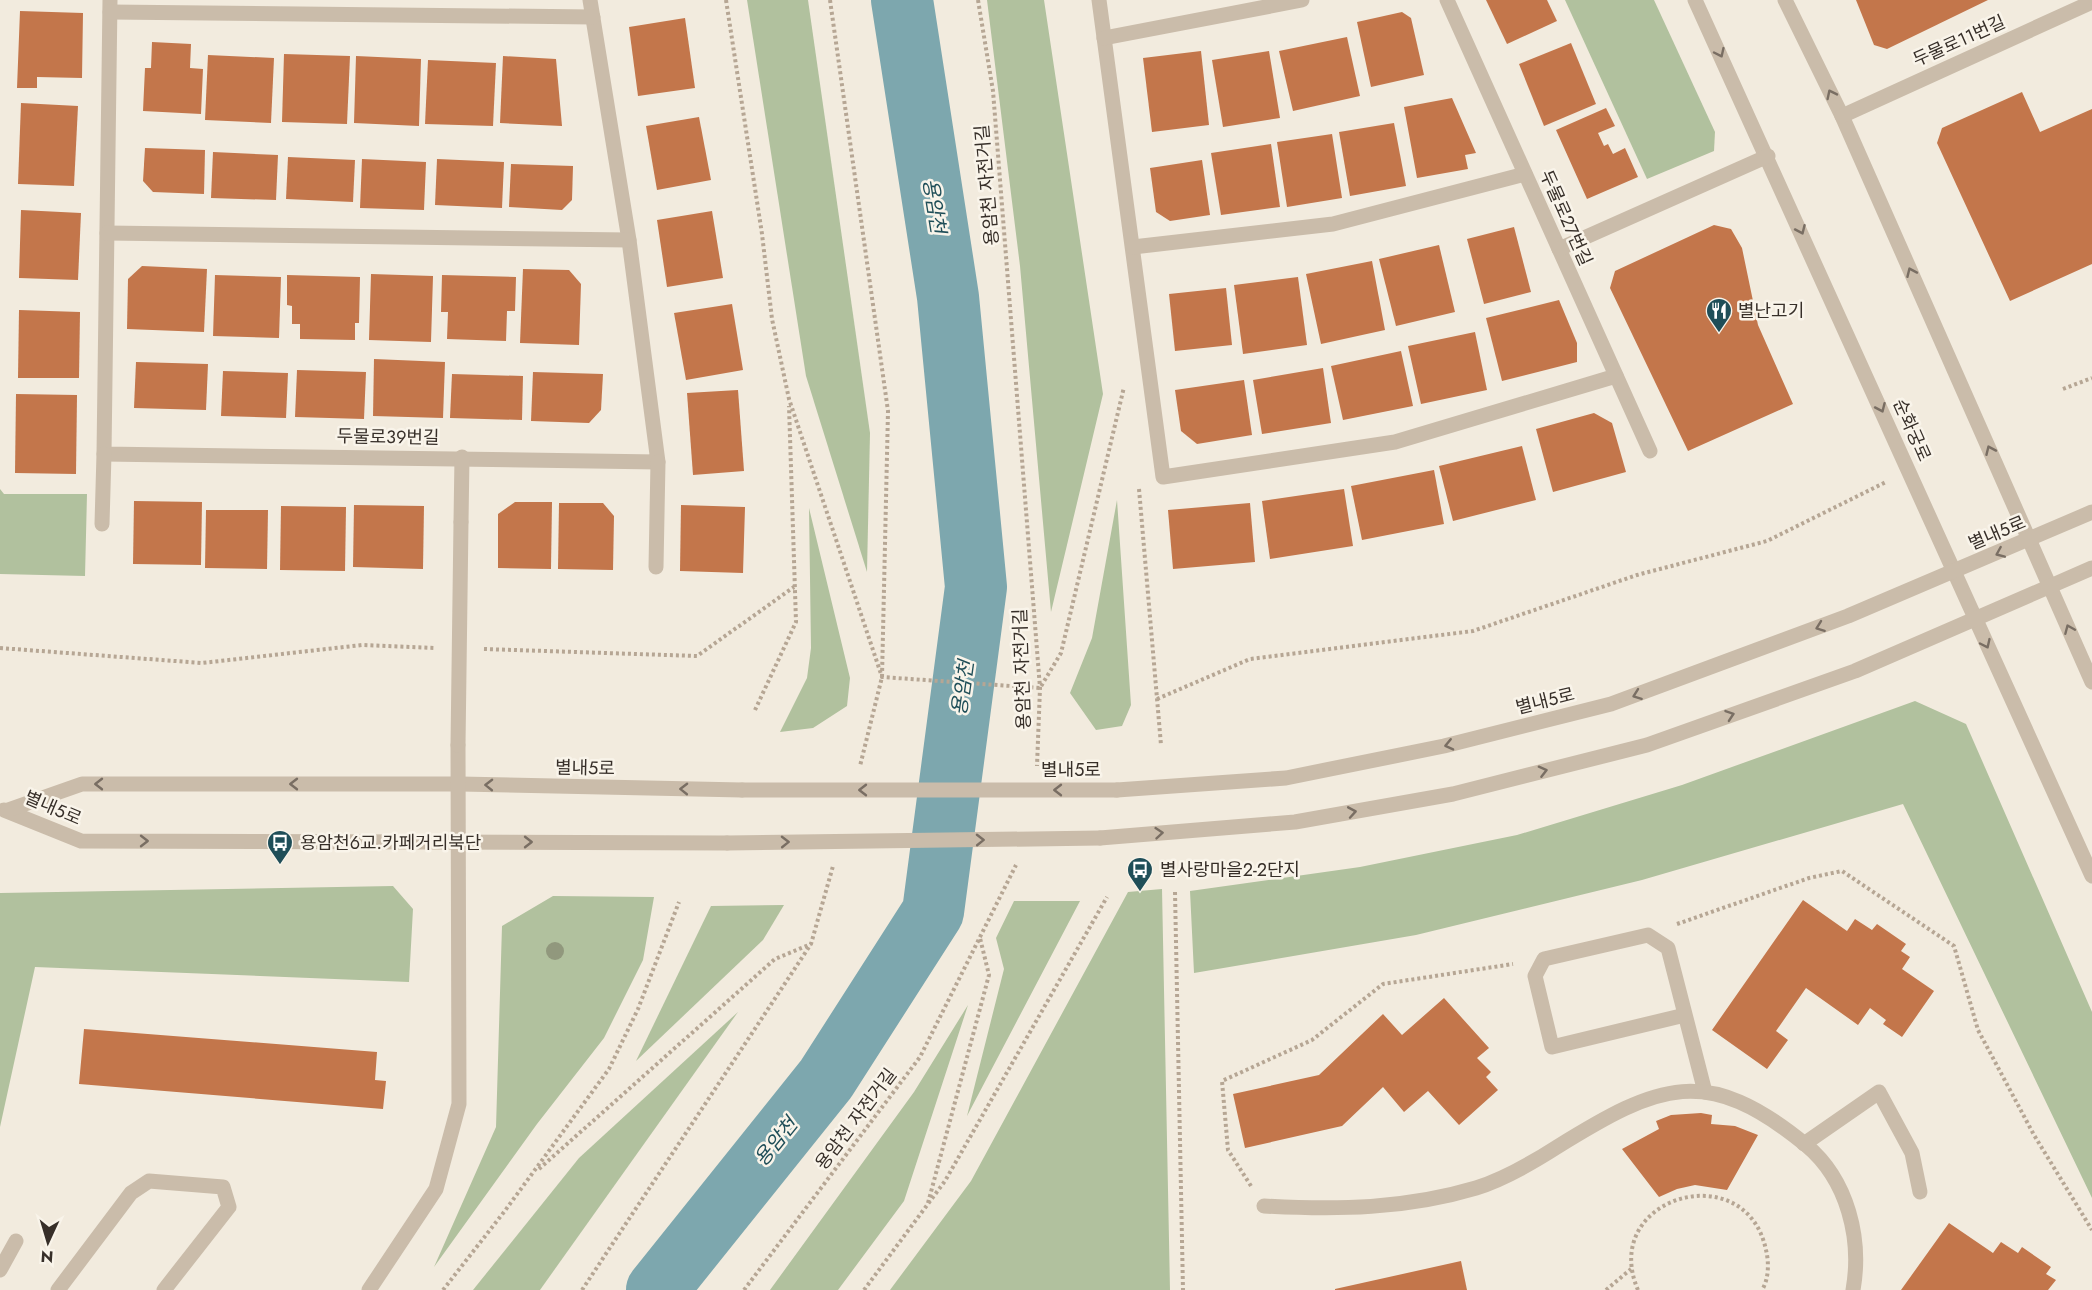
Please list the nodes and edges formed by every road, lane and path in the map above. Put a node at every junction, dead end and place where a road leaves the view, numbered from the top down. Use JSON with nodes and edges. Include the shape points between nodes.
{"nodes":[{"id":1,"x":590,"y":0,"type":"edge"},
{"id":2,"x":726,"y":0,"type":"edge"},
{"id":3,"x":830,"y":0,"type":"edge"},
{"id":4,"x":978,"y":0,"type":"edge"},
{"id":5,"x":1099,"y":0,"type":"edge"},
{"id":6,"x":1302,"y":0,"type":"edge"},
{"id":7,"x":1447,"y":0,"type":"edge"},
{"id":8,"x":1695,"y":0,"type":"edge"},
{"id":9,"x":1785,"y":0,"type":"edge"},
{"id":10,"x":2084,"y":3,"type":"edge"},
{"id":11,"x":110,"y":6,"type":"edge"},
{"id":12,"x":593,"y":17,"type":"junction"},
{"id":13,"x":1104,"y":38,"type":"junction"},
{"id":14,"x":1842,"y":116,"type":"junction"},
{"id":15,"x":1768,"y":156,"type":"junction"},
{"id":16,"x":1526,"y":174,"type":"junction"},
{"id":17,"x":107,"y":233,"type":"junction"},
{"id":18,"x":629,"y":240,"type":"junction"},
{"id":19,"x":1132,"y":247,"type":"junction"},
{"id":20,"x":1559,"y":249,"type":"junction"},
{"id":21,"x":1616,"y":376,"type":"junction"},
{"id":22,"x":2092,"y":378,"type":"edge"},
{"id":23,"x":2063,"y":389,"type":"dead end"},
{"id":24,"x":789,"y":399,"type":"junction"},
{"id":25,"x":1130,"y":399,"type":"dead end"},
{"id":26,"x":1650,"y":451,"type":"dead end"},
{"id":27,"x":104,"y":454,"type":"junction"},
{"id":28,"x":462,"y":457,"type":"junction"},
{"id":29,"x":658,"y":462,"type":"junction"},
{"id":30,"x":1909,"y":472,"type":"junction"},
{"id":31,"x":1138,"y":478,"type":"dead end"},
{"id":32,"x":2092,"y":512,"type":"edge"},
{"id":33,"x":102,"y":524,"type":"dead end"},
{"id":34,"x":2030,"y":540,"type":"junction"},
{"id":35,"x":656,"y":567,"type":"dead end"},
{"id":36,"x":2092,"y":568,"type":"edge"},
{"id":37,"x":1954,"y":572,"type":"junction"},
{"id":38,"x":794,"y":587,"type":"junction"},
{"id":39,"x":2051,"y":588,"type":"junction"},
{"id":40,"x":1975,"y":620,"type":"junction"},
{"id":41,"x":0,"y":648,"type":"edge"},
{"id":42,"x":446,"y":648,"type":"dead end"},
{"id":43,"x":482,"y":649,"type":"dead end"},
{"id":44,"x":882,"y":677,"type":"junction"},
{"id":45,"x":2092,"y":682,"type":"edge"},
{"id":46,"x":1040,"y":688,"type":"junction"},
{"id":47,"x":1156,"y":699,"type":"junction"},
{"id":48,"x":755,"y":710,"type":"dead end"},
{"id":49,"x":1161,"y":745,"type":"dead end"},
{"id":50,"x":1036,"y":770,"type":"dead end"},
{"id":51,"x":857,"y":777,"type":"dead end"},
{"id":52,"x":460,"y":784,"type":"junction"},
{"id":53,"x":4,"y":810,"type":"edge"},
{"id":54,"x":459,"y":841,"type":"junction"},
{"id":55,"x":836,"y":855,"type":"dead end"},
{"id":56,"x":1019,"y":858,"type":"dead end"},
{"id":57,"x":2092,"y":876,"type":"edge"},
{"id":58,"x":1175,"y":892,"type":"dead end"},
{"id":59,"x":1107,"y":897,"type":"dead end"},
{"id":60,"x":679,"y":903,"type":"dead end"},
{"id":61,"x":1648,"y":935,"type":"junction"},
{"id":62,"x":980,"y":938,"type":"junction"},
{"id":63,"x":811,"y":945,"type":"junction"},
{"id":64,"x":1544,"y":959,"type":"junction"},
{"id":65,"x":1685,"y":1015,"type":"junction"},
{"id":66,"x":1705,"y":1092,"type":"junction"},
{"id":67,"x":1804,"y":1144,"type":"junction"},
{"id":68,"x":531,"y":1175,"type":"junction"},
{"id":69,"x":1920,"y":1192,"type":"dead end"},
{"id":70,"x":927,"y":1206,"type":"junction"},
{"id":71,"x":1264,"y":1206,"type":"joint"},
{"id":72,"x":2092,"y":1230,"type":"edge"},
{"id":73,"x":16,"y":1241,"type":"dead end"},
{"id":74,"x":1632,"y":1269,"type":"junction"},
{"id":75,"x":0,"y":1270,"type":"edge"},
{"id":76,"x":58,"y":1290,"type":"edge"},
{"id":77,"x":164,"y":1290,"type":"edge"},
{"id":78,"x":369,"y":1290,"type":"edge"},
{"id":79,"x":443,"y":1290,"type":"edge"},
{"id":80,"x":582,"y":1290,"type":"edge"},
{"id":81,"x":744,"y":1290,"type":"edge"},
{"id":82,"x":864,"y":1290,"type":"edge"},
{"id":83,"x":1183,"y":1290,"type":"edge"},
{"id":84,"x":1606,"y":1290,"type":"edge"},
{"id":85,"x":1638,"y":1290,"type":"edge"},
{"id":86,"x":1762,"y":1290,"type":"edge"},
{"id":87,"x":1853,"y":1290,"type":"edge"}],
"edges":[{"from":1,"to":12,"type":"street"},
{"from":2,"to":24,"type":"path","via":[[772,319]]},
{"from":3,"to":44,"type":"path","via":[[888,411]]},
{"from":4,"to":46,"type":"path","name":"용암천 자전거길","via":[[993,91]]},
{"from":5,"to":13,"type":"street"},
{"from":6,"to":13,"type":"street"},
{"from":7,"to":16,"type":"street","name":"두물로27번길"},
{"from":8,"to":15,"type":"street","name":"순화궁로","one_way":true},
{"from":14,"to":9,"type":"street","one_way":true},
{"from":10,"to":14,"type":"street","name":"두물로11번길"},
{"from":11,"to":12,"type":"street"},
{"from":11,"to":17,"type":"street"},
{"from":12,"to":18,"type":"street"},
{"from":13,"to":19,"type":"street"},
{"from":34,"to":14,"type":"street","one_way":true},
{"from":15,"to":20,"type":"street"},
{"from":15,"to":30,"type":"street","name":"순화궁로","one_way":true},
{"from":16,"to":19,"type":"street","via":[[1333,224]]},
{"from":16,"to":20,"type":"street","name":"두물로27번길"},
{"from":17,"to":18,"type":"street"},
{"from":17,"to":27,"type":"street"},
{"from":18,"to":29,"type":"street"},
{"from":19,"to":21,"type":"street","via":[[1163,477],[1395,442]]},
{"from":20,"to":21,"type":"street","name":"두물로27번길"},
{"from":21,"to":26,"type":"street","name":"두물로27번길"},
{"from":22,"to":23,"type":"path"},
{"from":24,"to":38,"type":"path"},
{"from":24,"to":44,"type":"path"},
{"from":25,"to":46,"type":"path","via":[[1127,376],[1061,652]]},
{"from":27,"to":28,"type":"street","name":"두물로39번길"},
{"from":27,"to":33,"type":"street"},
{"from":28,"to":29,"type":"street","name":"두물로39번길"},
{"from":28,"to":52,"type":"street","bridge":true},
{"from":29,"to":35,"type":"street"},
{"from":30,"to":37,"type":"street","name":"순화궁로"},
{"from":30,"to":47,"type":"path","via":[[1767,541],[1637,575],[1473,632],[1250,660]]},
{"from":31,"to":47,"type":"path"},
{"from":32,"to":34,"type":"street","name":"별내5로"},
{"from":34,"to":37,"type":"street","name":"별내5로","one_way":true},
{"from":34,"to":39,"type":"street"},
{"from":36,"to":39,"type":"street","name":"별내5로"},
{"from":37,"to":40,"type":"street","name":"순화궁로"},
{"from":37,"to":52,"type":"street","name":"별내5로","one_way":true,"bridge":true,"via":[[1611,704],[1444,746],[1286,778],[1117,790],[742,790]]},
{"from":38,"to":43,"type":"path","via":[[697,656]]},
{"from":38,"to":48,"type":"path","via":[[796,622]]},
{"from":39,"to":40,"type":"street","name":"별내5로"},
{"from":45,"to":39,"type":"street","one_way":true},
{"from":54,"to":40,"type":"street","name":"별내5로","one_way":true,"bridge":true,"via":[[727,843],[1100,838],[1295,822],[1453,794],[1647,745],[1855,671]]},
{"from":40,"to":57,"type":"street","name":"순화궁로","one_way":true},
{"from":41,"to":42,"type":"path","via":[[202,663],[362,645]]},
{"from":44,"to":46,"type":"path"},
{"from":44,"to":51,"type":"path"},
{"from":46,"to":50,"type":"path","name":"용암천 자전거길"},
{"from":47,"to":49,"type":"path"},
{"from":52,"to":53,"type":"street","name":"별내5로","one_way":true,"via":[[82,784]]},
{"from":52,"to":54,"type":"street"},
{"from":53,"to":54,"type":"street","name":"별내5로","one_way":true,"via":[[81,841]]},
{"from":54,"to":78,"type":"street","via":[[459,1104],[436,1189]]},
{"from":55,"to":63,"type":"path"},
{"from":56,"to":62,"type":"path","name":"용암천 자전거길"},
{"from":58,"to":83,"type":"path"},
{"from":59,"to":70,"type":"path"},
{"from":60,"to":68,"type":"path","via":[[638,1009],[609,1069]]},
{"from":61,"to":64,"type":"street"},
{"from":61,"to":65,"type":"street","via":[[1668,948]]},
{"from":61,"to":72,"type":"path","via":[[1809,878],[1842,871],[1954,946],[1978,1029],[2034,1135]]},
{"from":62,"to":70,"type":"path","via":[[989,975]]},
{"from":62,"to":81,"type":"path","name":"용암천 자전거길","via":[[920,1057]]},
{"from":63,"to":68,"type":"path","via":[[775,959]]},
{"from":63,"to":80,"type":"path"},
{"from":64,"to":65,"type":"street","via":[[1535,976],[1552,1047]]},
{"from":64,"to":71,"type":"path","via":[[1383,984],[1312,1040],[1222,1081],[1228,1150]]},
{"from":65,"to":66,"type":"street"},
{"from":66,"to":67,"type":"street","via":[[1731,1097],[1773,1119]]},
{"from":66,"to":71,"type":"street","via":[[1691,1090],[1648,1097],[1522,1169],[1479,1187],[1428,1201],[1341,1209]]},
{"from":67,"to":69,"type":"street","via":[[1879,1092],[1912,1153]]},
{"from":67,"to":87,"type":"street","via":[[1840,1188],[1855,1231]]},
{"from":68,"to":79,"type":"path"},
{"from":70,"to":82,"type":"path"},
{"from":73,"to":75,"type":"street"},
{"from":74,"to":84,"type":"path"},
{"from":74,"to":85,"type":"path"},
{"from":74,"to":86,"type":"path","via":[[1631,1252],[1640,1228],[1657,1209],[1679,1197],[1704,1195],[1728,1201],[1749,1216],[1763,1237],[1768,1261]]},
{"from":76,"to":77,"type":"street","via":[[131,1193],[149,1180],[223,1187],[228,1207]]}]}
